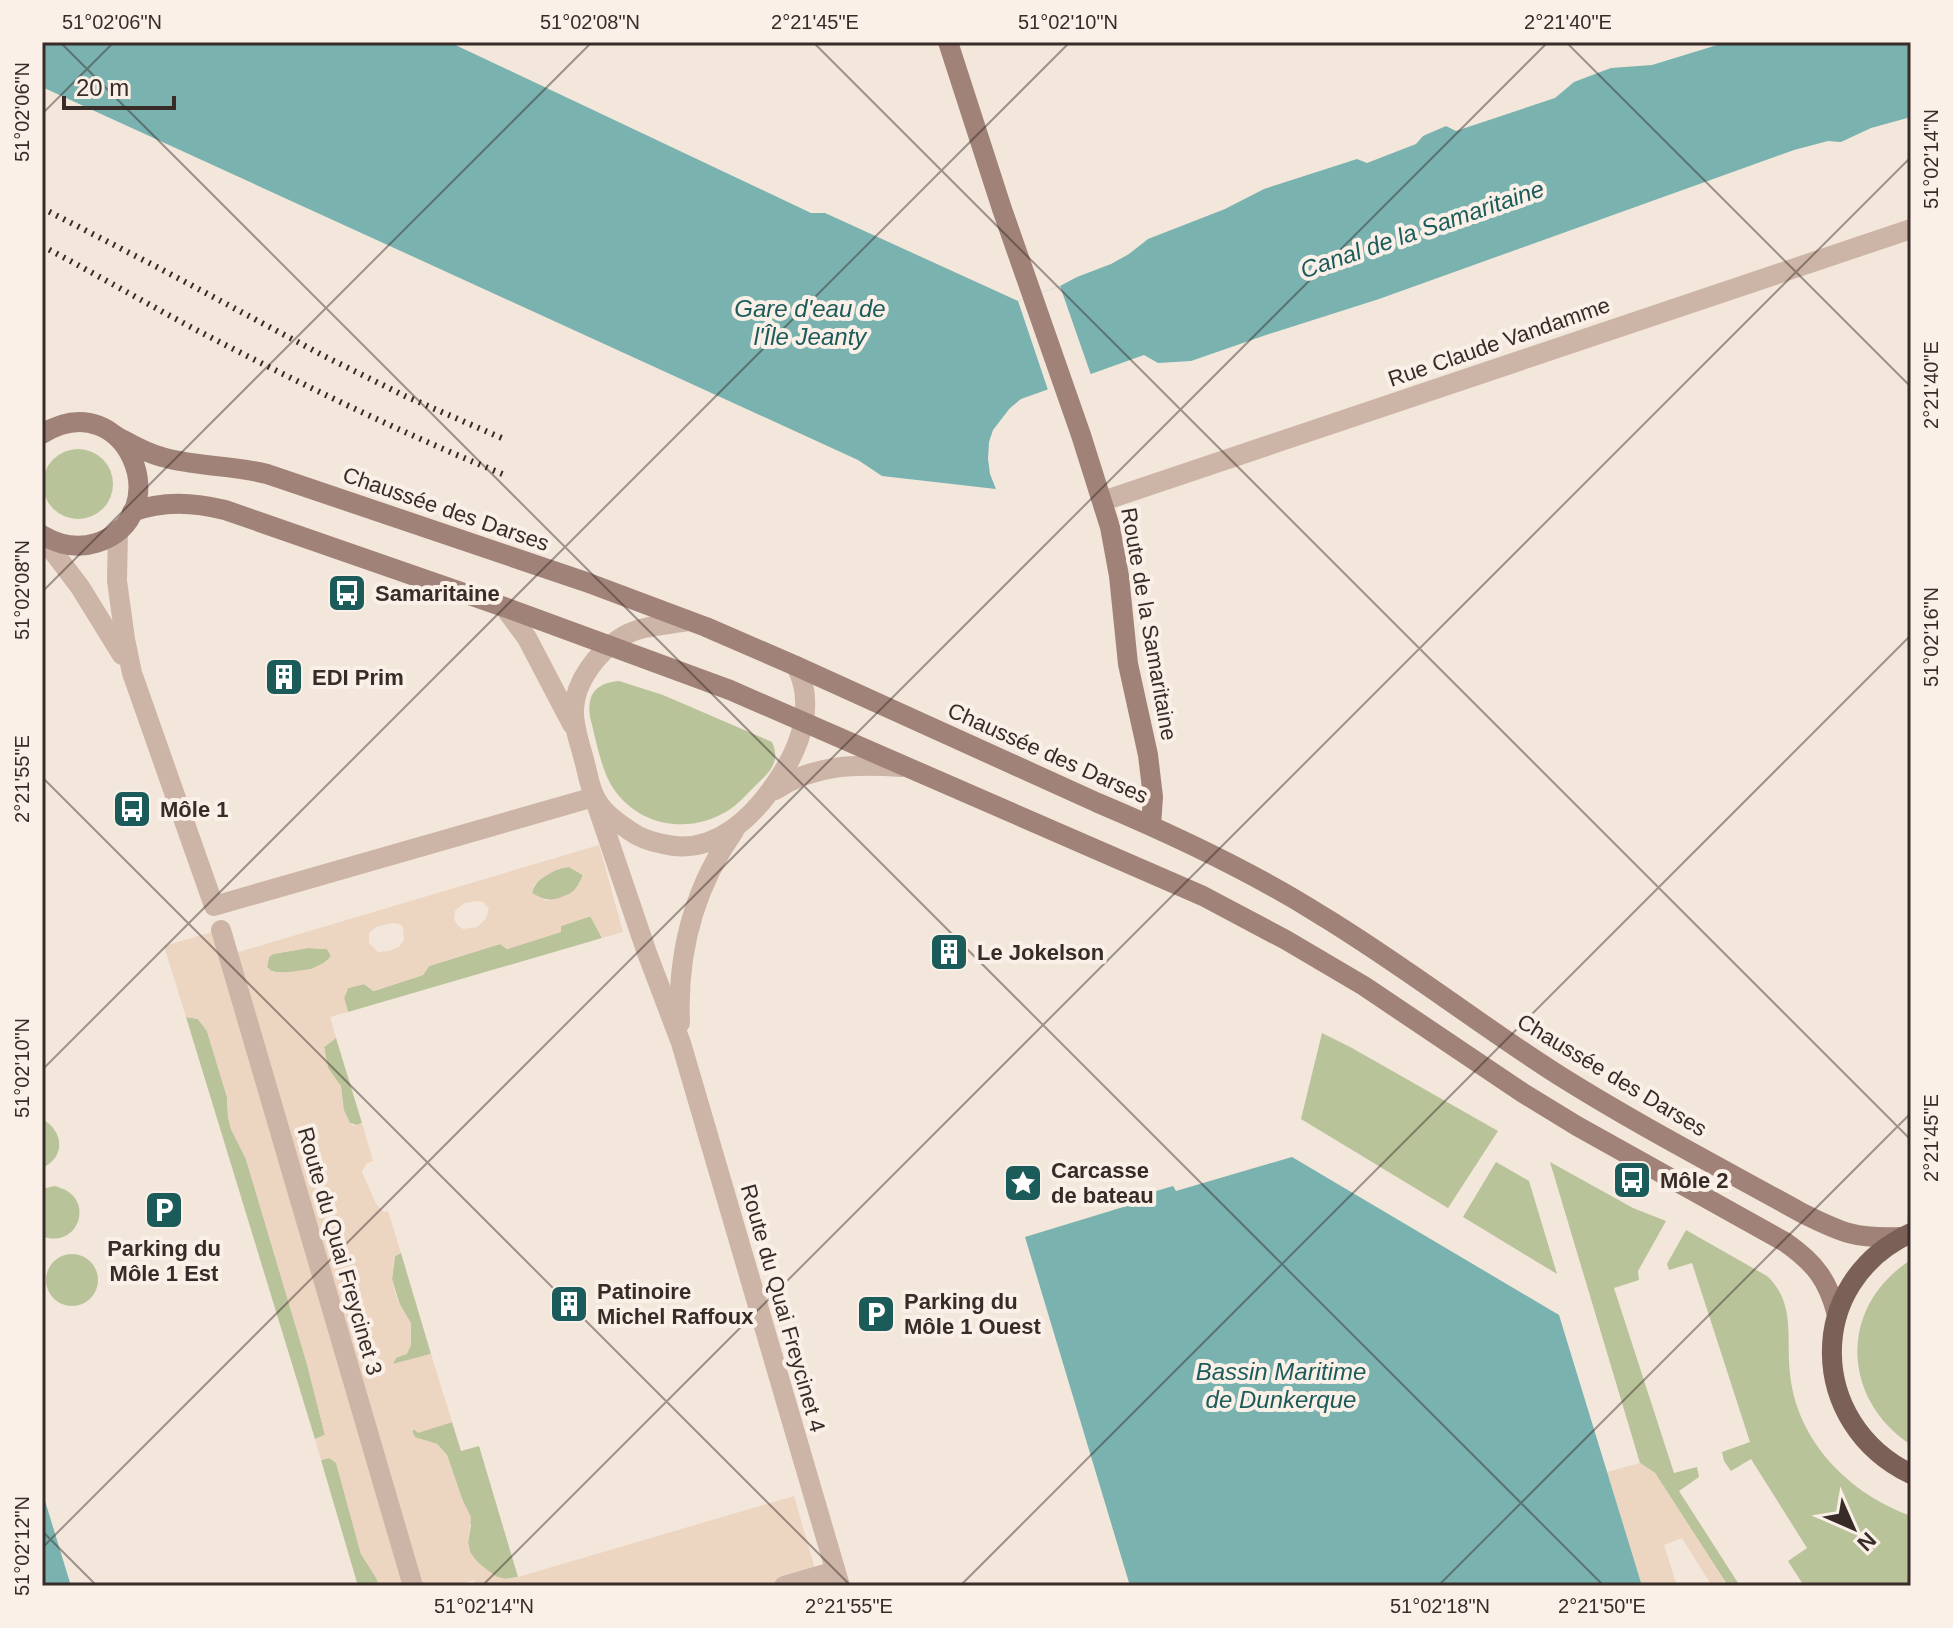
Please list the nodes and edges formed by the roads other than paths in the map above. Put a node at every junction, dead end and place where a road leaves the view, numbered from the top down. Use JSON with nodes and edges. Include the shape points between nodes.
{"nodes":[{"id":1,"x":948,"y":42,"type":"edge"},
{"id":2,"x":1911,"y":229,"type":"edge"},
{"id":3,"x":42,"y":423,"type":"edge"},
{"id":4,"x":63,"y":424,"type":"junction"},
{"id":5,"x":42,"y":434,"type":"edge"},
{"id":6,"x":116,"y":436,"type":"junction"},
{"id":7,"x":1103,"y":501,"type":"junction"},
{"id":8,"x":132,"y":512,"type":"junction"},
{"id":9,"x":118,"y":530,"type":"junction"},
{"id":10,"x":42,"y":536,"type":"edge"},
{"id":11,"x":504,"y":607,"type":"junction"},
{"id":12,"x":689,"y":621,"type":"junction"},
{"id":13,"x":610,"y":646,"type":"junction"},
{"id":14,"x":796,"y":666,"type":"junction"},
{"id":15,"x":132,"y":673,"type":"junction"},
{"id":16,"x":803,"y":722,"type":"junction"},
{"id":17,"x":576,"y":731,"type":"junction"},
{"id":18,"x":906,"y":767,"type":"junction"},
{"id":19,"x":768,"y":794,"type":"junction"},
{"id":20,"x":594,"y":797,"type":"junction"},
{"id":21,"x":1151,"y":825,"type":"junction"},
{"id":22,"x":737,"y":826,"type":"junction"},
{"id":23,"x":221,"y":930,"type":"dead end"},
{"id":24,"x":681,"y":1043,"type":"junction"},
{"id":25,"x":1906,"y":1235,"type":"edge"},
{"id":26,"x":1837,"y":1315,"type":"junction"},
{"id":27,"x":1911,"y":1474,"type":"edge"},
{"id":28,"x":838,"y":1578,"type":"edge"},
{"id":29,"x":413,"y":1586,"type":"edge"},
{"id":30,"x":784,"y":1586,"type":"edge"}],
"edges":[{"from":1,"to":7,"type":"main road","name":"Route de la Samaritaine"},
{"from":2,"to":7,"type":"street","name":"Rue Claude Vandamme"},
{"from":3,"to":4,"type":"main road"},
{"from":4,"to":5,"type":"main road"},
{"from":4,"to":6,"type":"main road","name":"Chaussée des Darses","via":[[88,423]]},
{"from":6,"to":8,"type":"main road","via":[[134,459],[139,479]]},
{"from":6,"to":12,"type":"main road","name":"Chaussée des Darses","via":[[158,457],[267,474]]},
{"from":7,"to":21,"type":"main road","name":"Route de la Samaritaine","via":[[1148,755]]},
{"from":8,"to":9,"type":"main road"},
{"from":8,"to":11,"type":"main road","via":[[174,503],[213,507]]},
{"from":9,"to":10,"type":"main road","via":[[81,546]]},
{"from":9,"to":15,"type":"street","via":[[117,581]]},
{"from":10,"to":15,"type":"street"},
{"from":11,"to":13,"type":"main road"},
{"from":11,"to":17,"type":"street","via":[[527,638]]},
{"from":12,"to":13,"type":"street","via":[[639,630]]},
{"from":12,"to":14,"type":"main road","name":"Chaussée des Darses"},
{"from":13,"to":16,"type":"main road"},
{"from":13,"to":17,"type":"street","via":[[581,684],[574,706]]},
{"from":14,"to":16,"type":"street","via":[[805,692]]},
{"from":14,"to":21,"type":"main road","name":"Chaussée des Darses"},
{"from":15,"to":20,"type":"street","via":[[214,906]]},
{"from":16,"to":18,"type":"main road"},
{"from":16,"to":19,"type":"street","via":[[794,751]]},
{"from":17,"to":20,"type":"street"},
{"from":18,"to":19,"type":"street","via":[[863,764],[818,770]]},
{"from":18,"to":26,"type":"main road","via":[[1203,896],[1286,940],[1577,1126],[1785,1242],[1821,1275]]},
{"from":19,"to":22,"type":"street"},
{"from":20,"to":22,"type":"street","via":[[635,834],[669,846],[708,843]]},
{"from":20,"to":24,"type":"street","name":"Route du Quai Freycinet 4"},
{"from":21,"to":25,"type":"main road","name":"Chaussée des Darses","via":[[1310,908],[1585,1091],[1802,1213],[1860,1237]]},
{"from":22,"to":24,"type":"street","name":"Route du Quai Freycinet 4","via":[[708,874],[692,916],[679,1001]]},
{"from":23,"to":29,"type":"street","name":"Route du Quai Freycinet 3"},
{"from":24,"to":28,"type":"street","name":"Route du Quai Freycinet 4"},
{"from":25,"to":26,"type":"main road","via":[[1862,1270]]},
{"from":26,"to":27,"type":"main road","via":[[1832,1369],[1843,1408],[1876,1452]]},
{"from":28,"to":30,"type":"street"}]}
